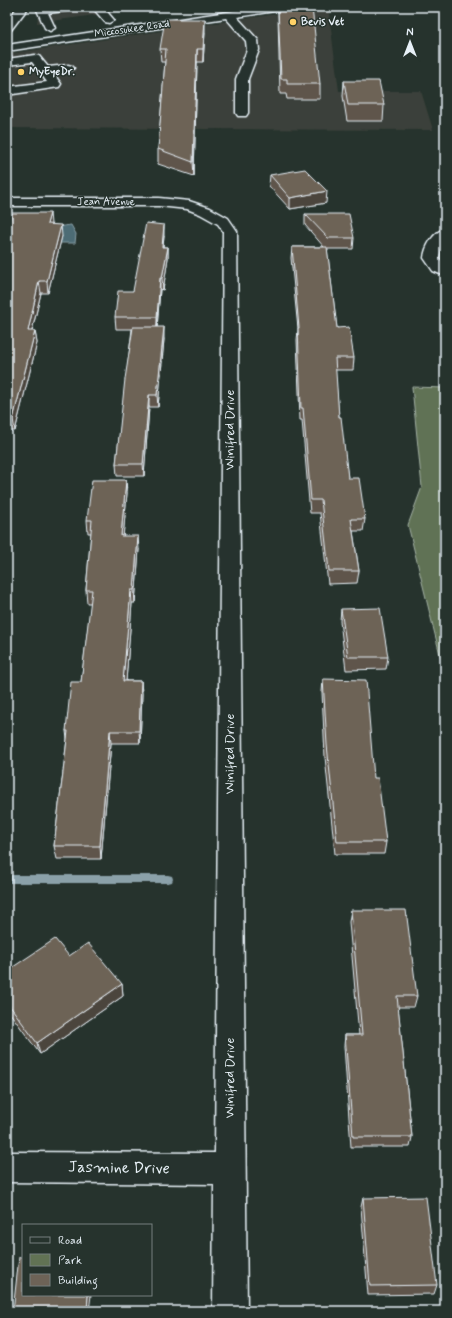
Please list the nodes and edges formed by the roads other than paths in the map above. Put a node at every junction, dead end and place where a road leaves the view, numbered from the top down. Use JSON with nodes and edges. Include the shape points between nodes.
{"nodes":[{"id":1,"x":20,"y":7,"type":"edge"},
{"id":2,"x":72,"y":7,"type":"edge"},
{"id":3,"x":98,"y":7,"type":"edge"},
{"id":4,"x":281,"y":7,"type":"edge"},
{"id":5,"x":229,"y":15,"type":"junction"},
{"id":6,"x":94,"y":22,"type":"dead end"},
{"id":7,"x":64,"y":26,"type":"dead end"},
{"id":8,"x":50,"y":28,"type":"junction"},
{"id":9,"x":35,"y":30,"type":"dead end"},
{"id":10,"x":9,"y":32,"type":"edge"},
{"id":11,"x":19,"y":46,"type":"junction"},
{"id":12,"x":7,"y":48,"type":"edge"},
{"id":13,"x":29,"y":59,"type":"junction"},
{"id":14,"x":7,"y":62,"type":"edge"},
{"id":15,"x":68,"y":68,"type":"dead end"},
{"id":16,"x":45,"y":71,"type":"junction"},
{"id":17,"x":7,"y":91,"type":"edge"},
{"id":18,"x":242,"y":113,"type":"dead end"},
{"id":19,"x":7,"y":202,"type":"edge"},
{"id":20,"x":205,"y":211,"type":"joint"},
{"id":21,"x":445,"y":233,"type":"edge"},
{"id":22,"x":445,"y":271,"type":"edge"},
{"id":23,"x":7,"y":1167,"type":"edge"},
{"id":24,"x":230,"y":1169,"type":"junction"},
{"id":25,"x":230,"y":1311,"type":"edge"}],
"edges":[{"from":1,"to":10,"type":"street","via":[[22,9]]},
{"from":2,"to":8,"type":"street","via":[[42,10]]},
{"from":3,"to":6,"type":"street","name":"Miccosukee Road","via":[[113,19]]},
{"from":4,"to":5,"type":"street","name":"Miccosukee Road"},
{"from":5,"to":11,"type":"street","name":"Miccosukee Road"},
{"from":5,"to":18,"type":"street","via":[[252,40],[253,50],[242,79]]},
{"from":7,"to":8,"type":"street"},
{"from":8,"to":9,"type":"street"},
{"from":11,"to":12,"type":"street","name":"Miccosukee Road"},
{"from":11,"to":13,"type":"street"},
{"from":13,"to":14,"type":"street"},
{"from":13,"to":16,"type":"street","via":[[35,58]]},
{"from":15,"to":16,"type":"street"},
{"from":16,"to":17,"type":"street","via":[[55,84]]},
{"from":19,"to":20,"type":"street","name":"Jean Avenue","via":[[159,202],[189,205]]},
{"from":20,"to":24,"type":"street","name":"Winifred Drive","via":[[224,221],[230,231]]},
{"from":21,"to":22,"type":"street","via":[[431,254],[432,262]]},
{"from":23,"to":24,"type":"street","name":"Jasmine Drive"},
{"from":24,"to":25,"type":"street","name":"Winifred Drive"}]}
